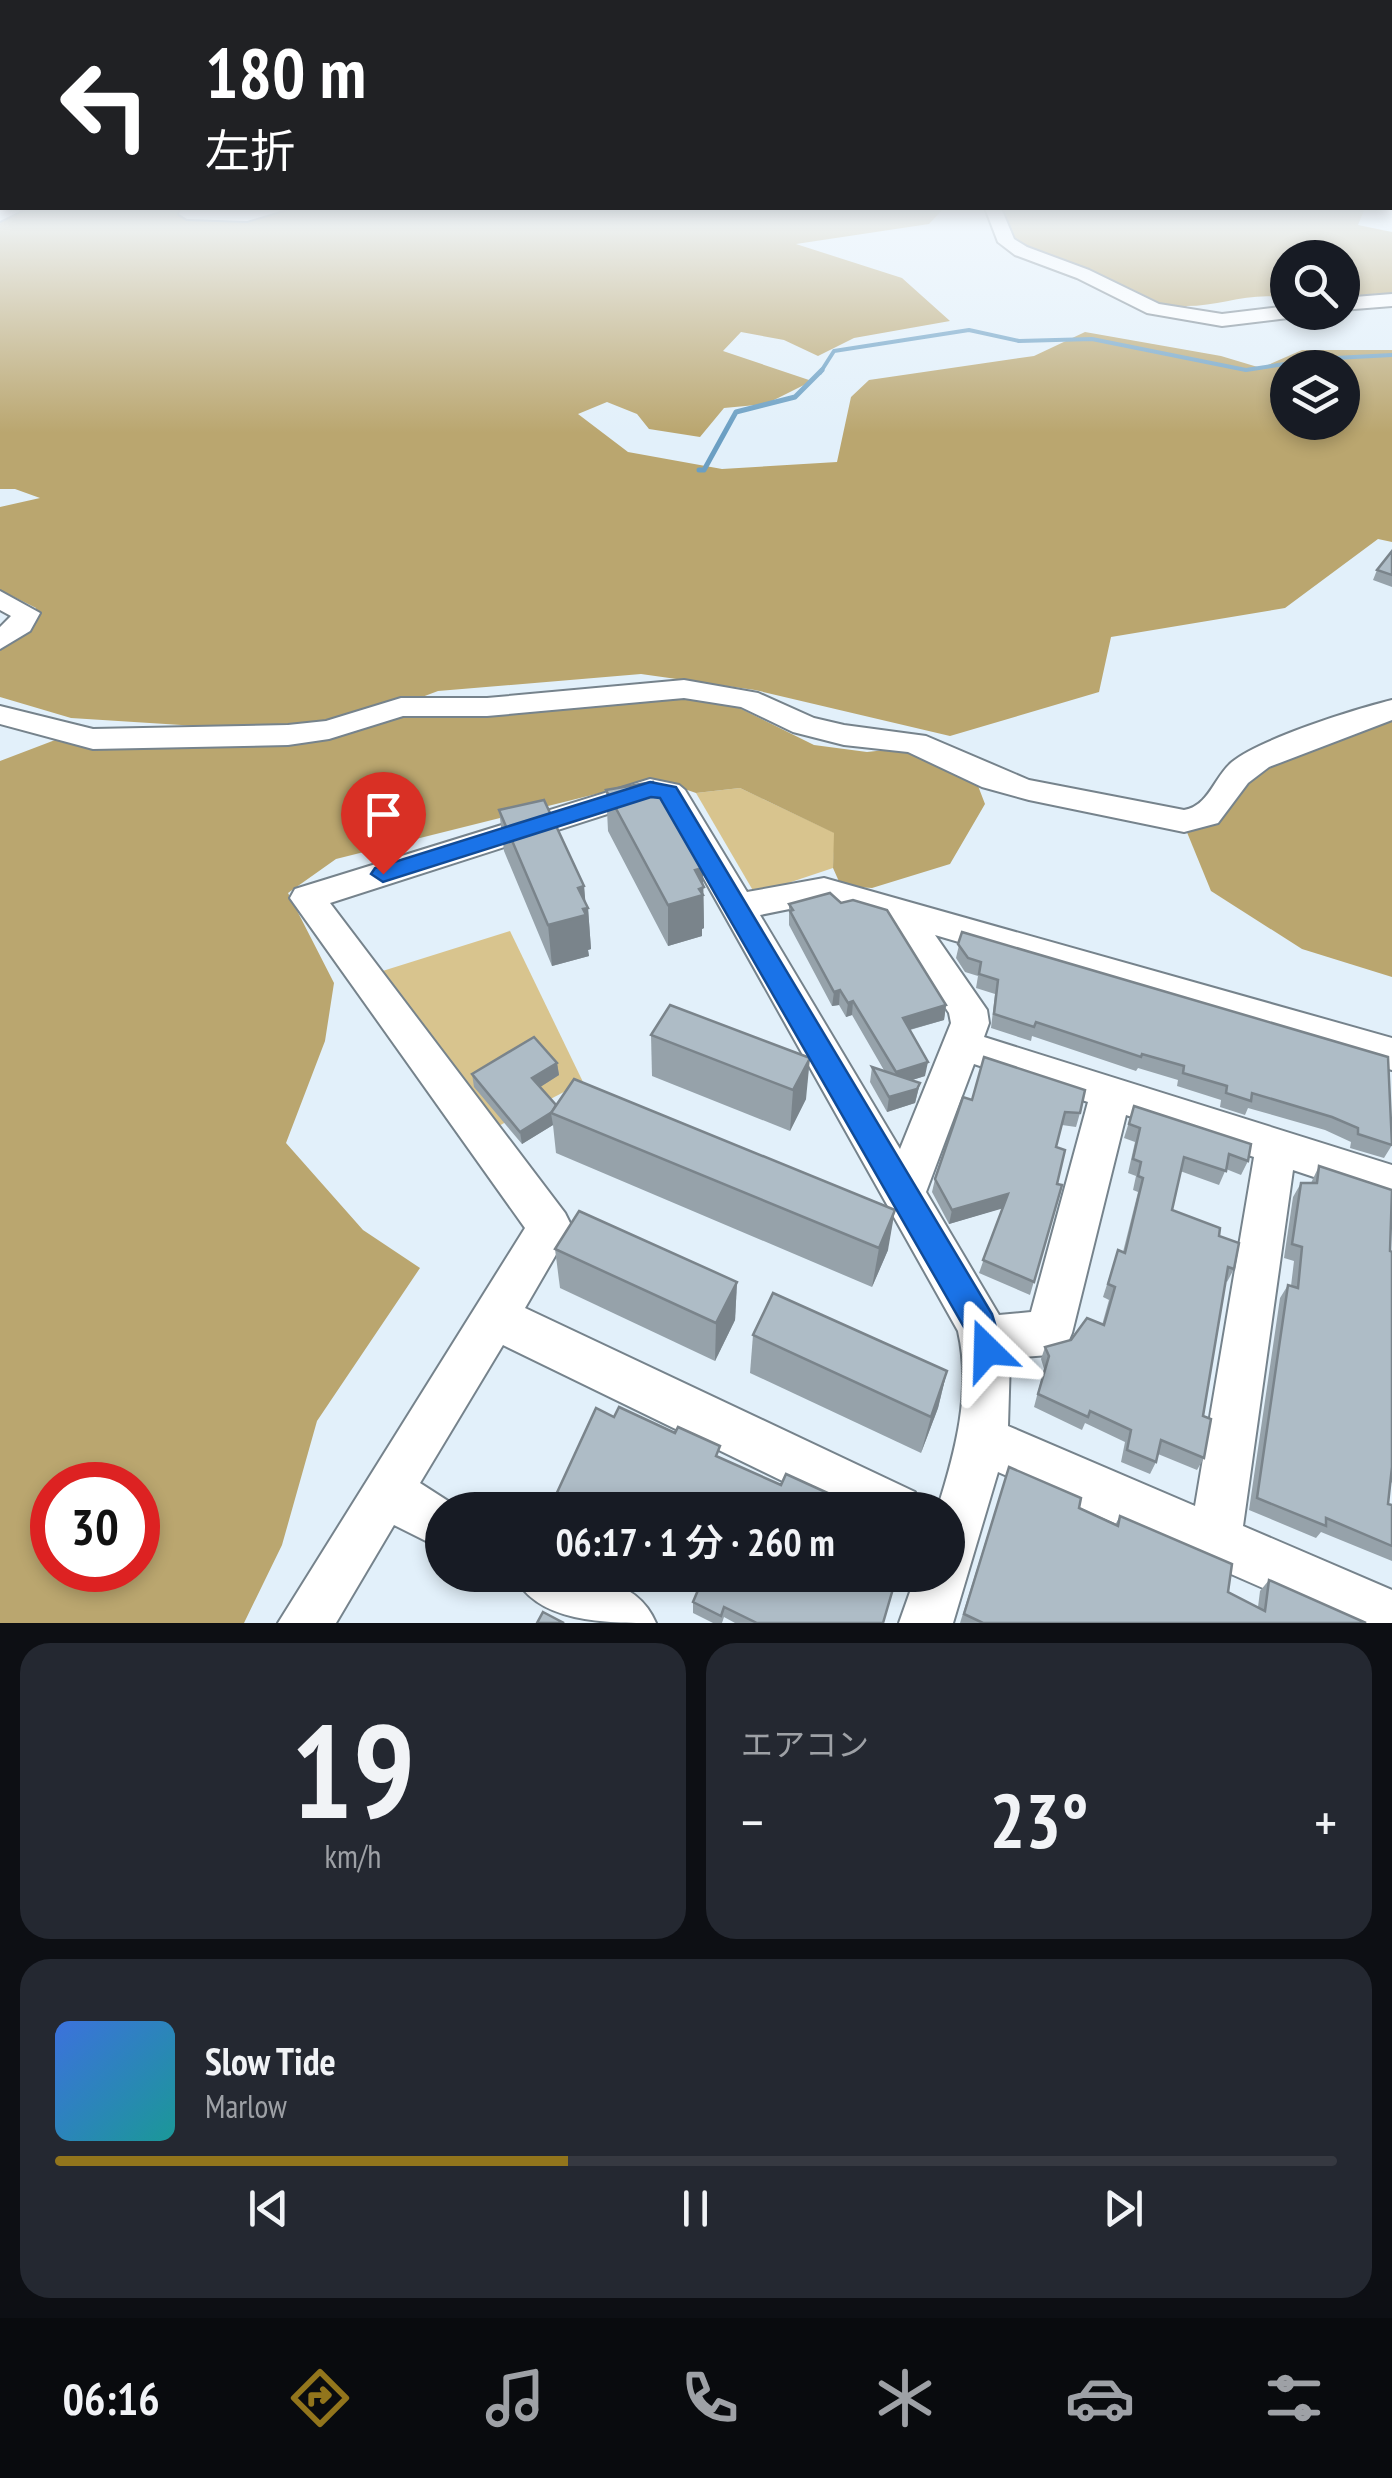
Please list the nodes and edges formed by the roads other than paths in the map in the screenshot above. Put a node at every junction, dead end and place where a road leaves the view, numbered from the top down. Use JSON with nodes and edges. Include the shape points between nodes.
{"nodes":[{"id":1,"x":1099,"y":282,"type":"edge"},
{"id":2,"x":1392,"y":300,"type":"edge"},
{"id":3,"x":1360,"y":303,"type":"edge"},
{"id":4,"x":1270,"y":314,"type":"edge"},
{"id":5,"x":0,"y":599,"type":"edge"},
{"id":6,"x":0,"y":641,"type":"edge"},
{"id":7,"x":1392,"y":709,"type":"edge"},
{"id":8,"x":0,"y":715,"type":"edge"},
{"id":9,"x":737,"y":907,"type":"junction"},
{"id":10,"x":899,"y":912,"type":"junction"},
{"id":11,"x":962,"y":1045,"type":"junction"},
{"id":12,"x":1392,"y":1054,"type":"edge"},
{"id":13,"x":1111,"y":1093,"type":"junction"},
{"id":14,"x":1276,"y":1146,"type":"junction"},
{"id":15,"x":1392,"y":1184,"type":"edge"},
{"id":16,"x":904,"y":1194,"type":"junction"},
{"id":17,"x":494,"y":1317,"type":"junction"},
{"id":18,"x":985,"y":1338,"type":"junction"},
{"id":19,"x":978,"y":1438,"type":"junction"},
{"id":20,"x":859,"y":1492,"type":"edge"},
{"id":21,"x":964,"y":1492,"type":"edge"},
{"id":22,"x":386,"y":1493,"type":"junction"},
{"id":23,"x":425,"y":1514,"type":"edge"},
{"id":24,"x":1215,"y":1540,"type":"junction"},
{"id":25,"x":572,"y":1592,"type":"edge"},
{"id":26,"x":935,"y":1592,"type":"edge"},
{"id":27,"x":1392,"y":1617,"type":"edge"},
{"id":28,"x":305,"y":1623,"type":"edge"},
{"id":29,"x":630,"y":1623,"type":"edge"},
{"id":30,"x":926,"y":1623,"type":"edge"}],
"edges":[{"from":1,"to":4,"type":"street","via":[[1154,309],[1222,320]]},
{"from":2,"to":3,"type":"street"},
{"from":5,"to":6,"type":"street","via":[[26,613]]},
{"from":7,"to":8,"type":"street","via":[[1246,766],[1221,806],[1202,821],[1029,790],[993,780],[936,749],[831,732],[720,692],[652,690],[504,706],[401,708],[329,730],[251,736],[93,739]]},
{"from":9,"to":10,"type":"street","via":[[812,889]]},
{"from":9,"to":16,"type":"street"},
{"from":9,"to":17,"type":"street","via":[[674,798],[650,790],[307,898],[550,1227]]},
{"from":10,"to":11,"type":"street","via":[[968,1010]]},
{"from":10,"to":12,"type":"street"},
{"from":11,"to":13,"type":"street"},
{"from":11,"to":16,"type":"street"},
{"from":13,"to":14,"type":"street"},
{"from":13,"to":18,"type":"street","via":[[1049,1334]]},
{"from":14,"to":15,"type":"street"},
{"from":14,"to":24,"type":"street"},
{"from":16,"to":18,"type":"street"},
{"from":17,"to":20,"type":"street"},
{"from":17,"to":22,"type":"street"},
{"from":18,"to":19,"type":"street","via":[[988,1403]]},
{"from":19,"to":21,"type":"street"},
{"from":19,"to":24,"type":"street"},
{"from":22,"to":23,"type":"street"},
{"from":22,"to":28,"type":"street"},
{"from":24,"to":27,"type":"street"},
{"from":25,"to":29,"type":"street"},
{"from":26,"to":30,"type":"street"}]}
